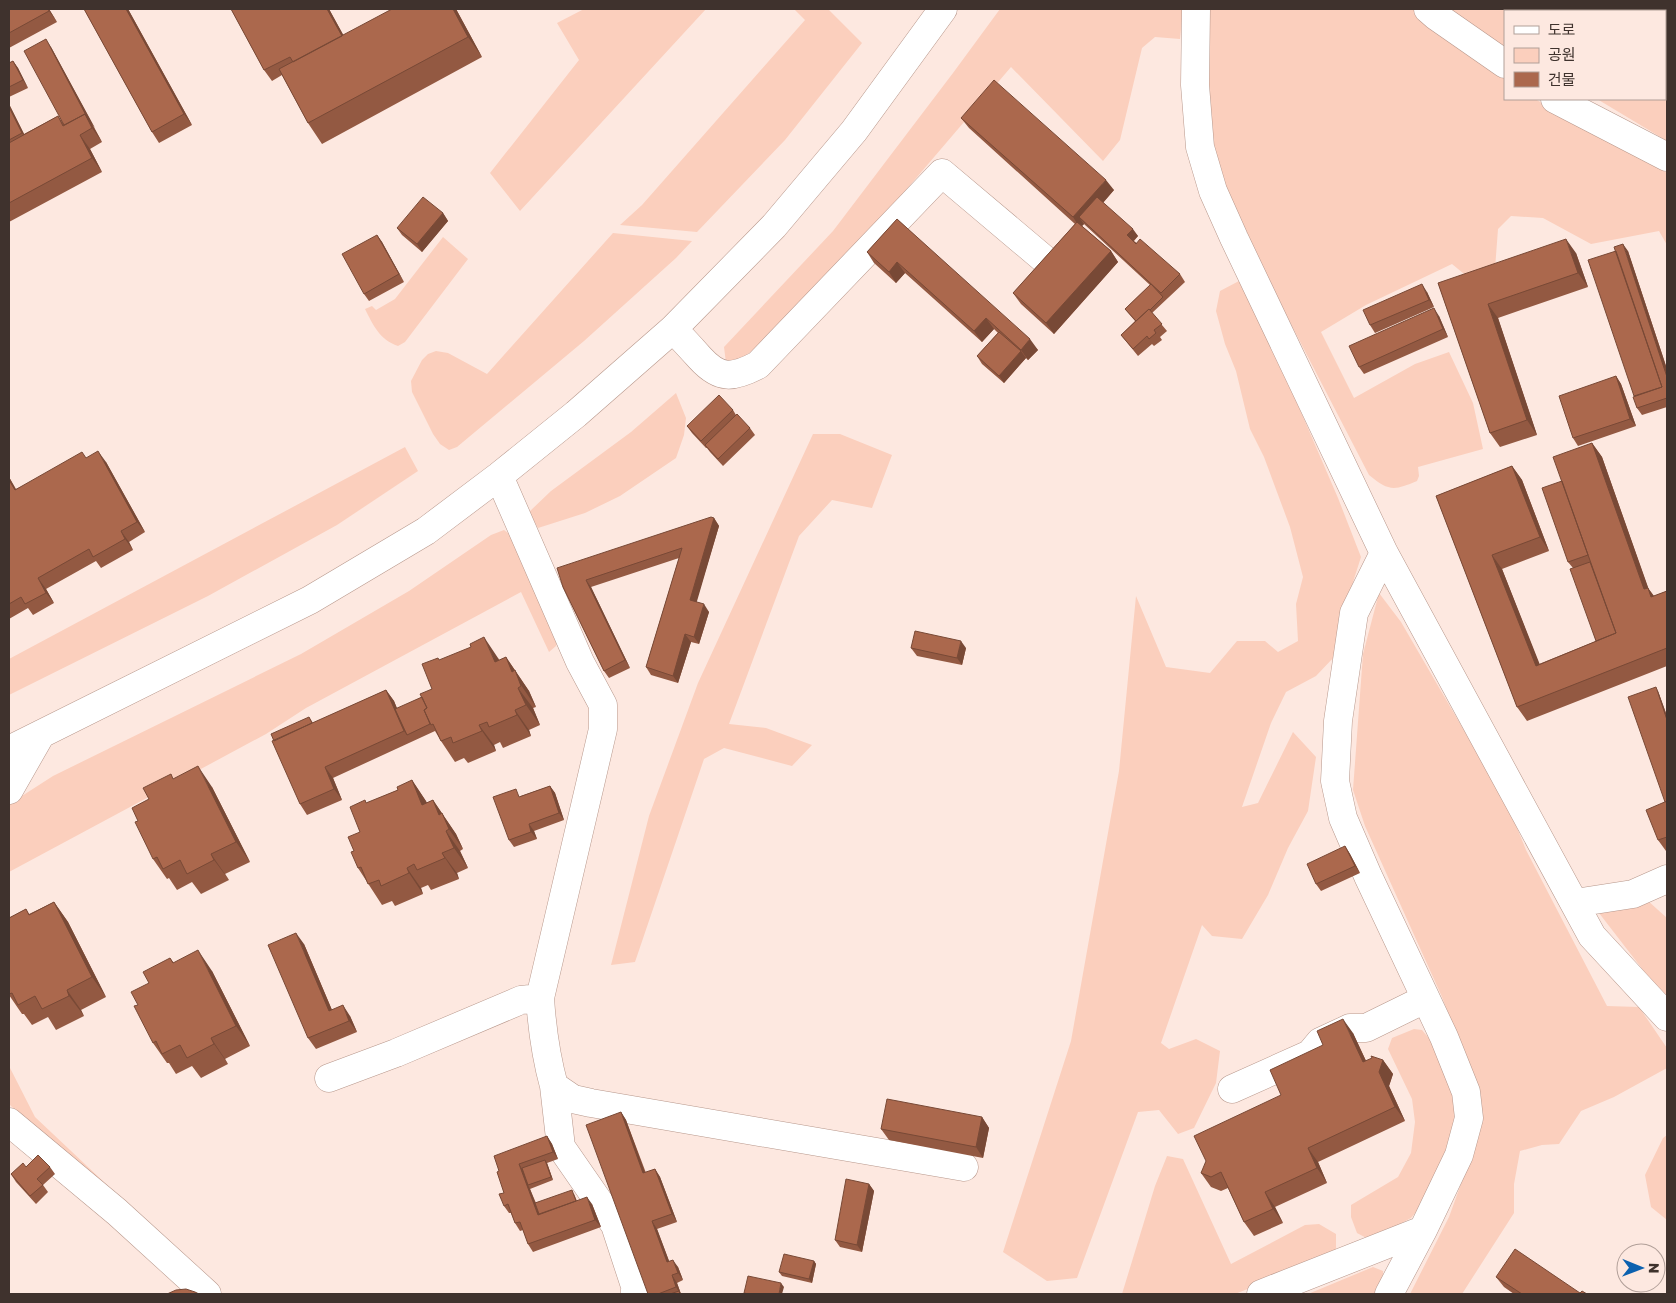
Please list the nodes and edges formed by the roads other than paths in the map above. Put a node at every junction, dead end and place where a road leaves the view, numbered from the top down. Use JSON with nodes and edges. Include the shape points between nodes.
{"nodes":[{"id":1,"x":943,"y":9,"type":"edge"},
{"id":2,"x":1196,"y":9,"type":"edge"},
{"id":3,"x":1428,"y":9,"type":"edge"},
{"id":4,"x":1504,"y":63,"type":"edge"},
{"id":5,"x":1557,"y":100,"type":"edge"},
{"id":6,"x":1667,"y":157,"type":"edge"},
{"id":7,"x":1044,"y":260,"type":"edge"},
{"id":8,"x":673,"y":329,"type":"junction"},
{"id":9,"x":499,"y":476,"type":"junction"},
{"id":10,"x":1384,"y":553,"type":"junction"},
{"id":11,"x":41,"y":734,"type":"junction"},
{"id":12,"x":9,"y":750,"type":"edge"},
{"id":13,"x":9,"y":790,"type":"edge"},
{"id":14,"x":1667,"y":879,"type":"edge"},
{"id":15,"x":1575,"y":903,"type":"junction"},
{"id":16,"x":540,"y":998,"type":"junction"},
{"id":17,"x":1425,"y":999,"type":"junction"},
{"id":18,"x":1667,"y":1017,"type":"edge"},
{"id":19,"x":329,"y":1078,"type":"dead end"},
{"id":20,"x":554,"y":1086,"type":"junction"},
{"id":21,"x":1232,"y":1089,"type":"dead end"},
{"id":22,"x":9,"y":1122,"type":"edge"},
{"id":23,"x":964,"y":1167,"type":"dead end"},
{"id":24,"x":1423,"y":1230,"type":"junction"},
{"id":25,"x":207,"y":1294,"type":"edge"},
{"id":26,"x":635,"y":1294,"type":"edge"},
{"id":27,"x":1261,"y":1294,"type":"edge"},
{"id":28,"x":1389,"y":1294,"type":"edge"}],
"edges":[{"from":1,"to":8,"type":"street","via":[[854,131],[774,226]]},
{"from":2,"to":10,"type":"street","via":[[1195,85],[1200,147],[1213,192]]},
{"from":3,"to":4,"type":"street"},
{"from":5,"to":6,"type":"street"},
{"from":7,"to":8,"type":"street","via":[[942,173],[758,365],[744,372],[720,374],[709,368]]},
{"from":8,"to":9,"type":"street"},
{"from":9,"to":11,"type":"street","via":[[426,531],[310,600]]},
{"from":9,"to":16,"type":"street","via":[[580,662],[603,705],[603,730]]},
{"from":10,"to":15,"type":"street"},
{"from":10,"to":17,"type":"street","via":[[1354,613],[1338,721],[1334,781],[1343,818]]},
{"from":11,"to":12,"type":"street"},
{"from":11,"to":13,"type":"street"},
{"from":14,"to":15,"type":"street","via":[[1633,894]]},
{"from":15,"to":18,"type":"street","via":[[1592,936]]},
{"from":16,"to":19,"type":"street","via":[[520,1000]]},
{"from":16,"to":20,"type":"street","via":[[548,1066]]},
{"from":17,"to":21,"type":"street","via":[[1366,1028],[1350,1028],[1320,1042],[1310,1054]]},
{"from":17,"to":24,"type":"street","via":[[1466,1092],[1469,1118],[1459,1155]]},
{"from":20,"to":23,"type":"street","via":[[573,1099],[591,1103]]},
{"from":20,"to":26,"type":"street","via":[[561,1147],[615,1225]]},
{"from":22,"to":25,"type":"street","via":[[117,1212]]},
{"from":24,"to":27,"type":"street"},
{"from":24,"to":28,"type":"street"}]}
